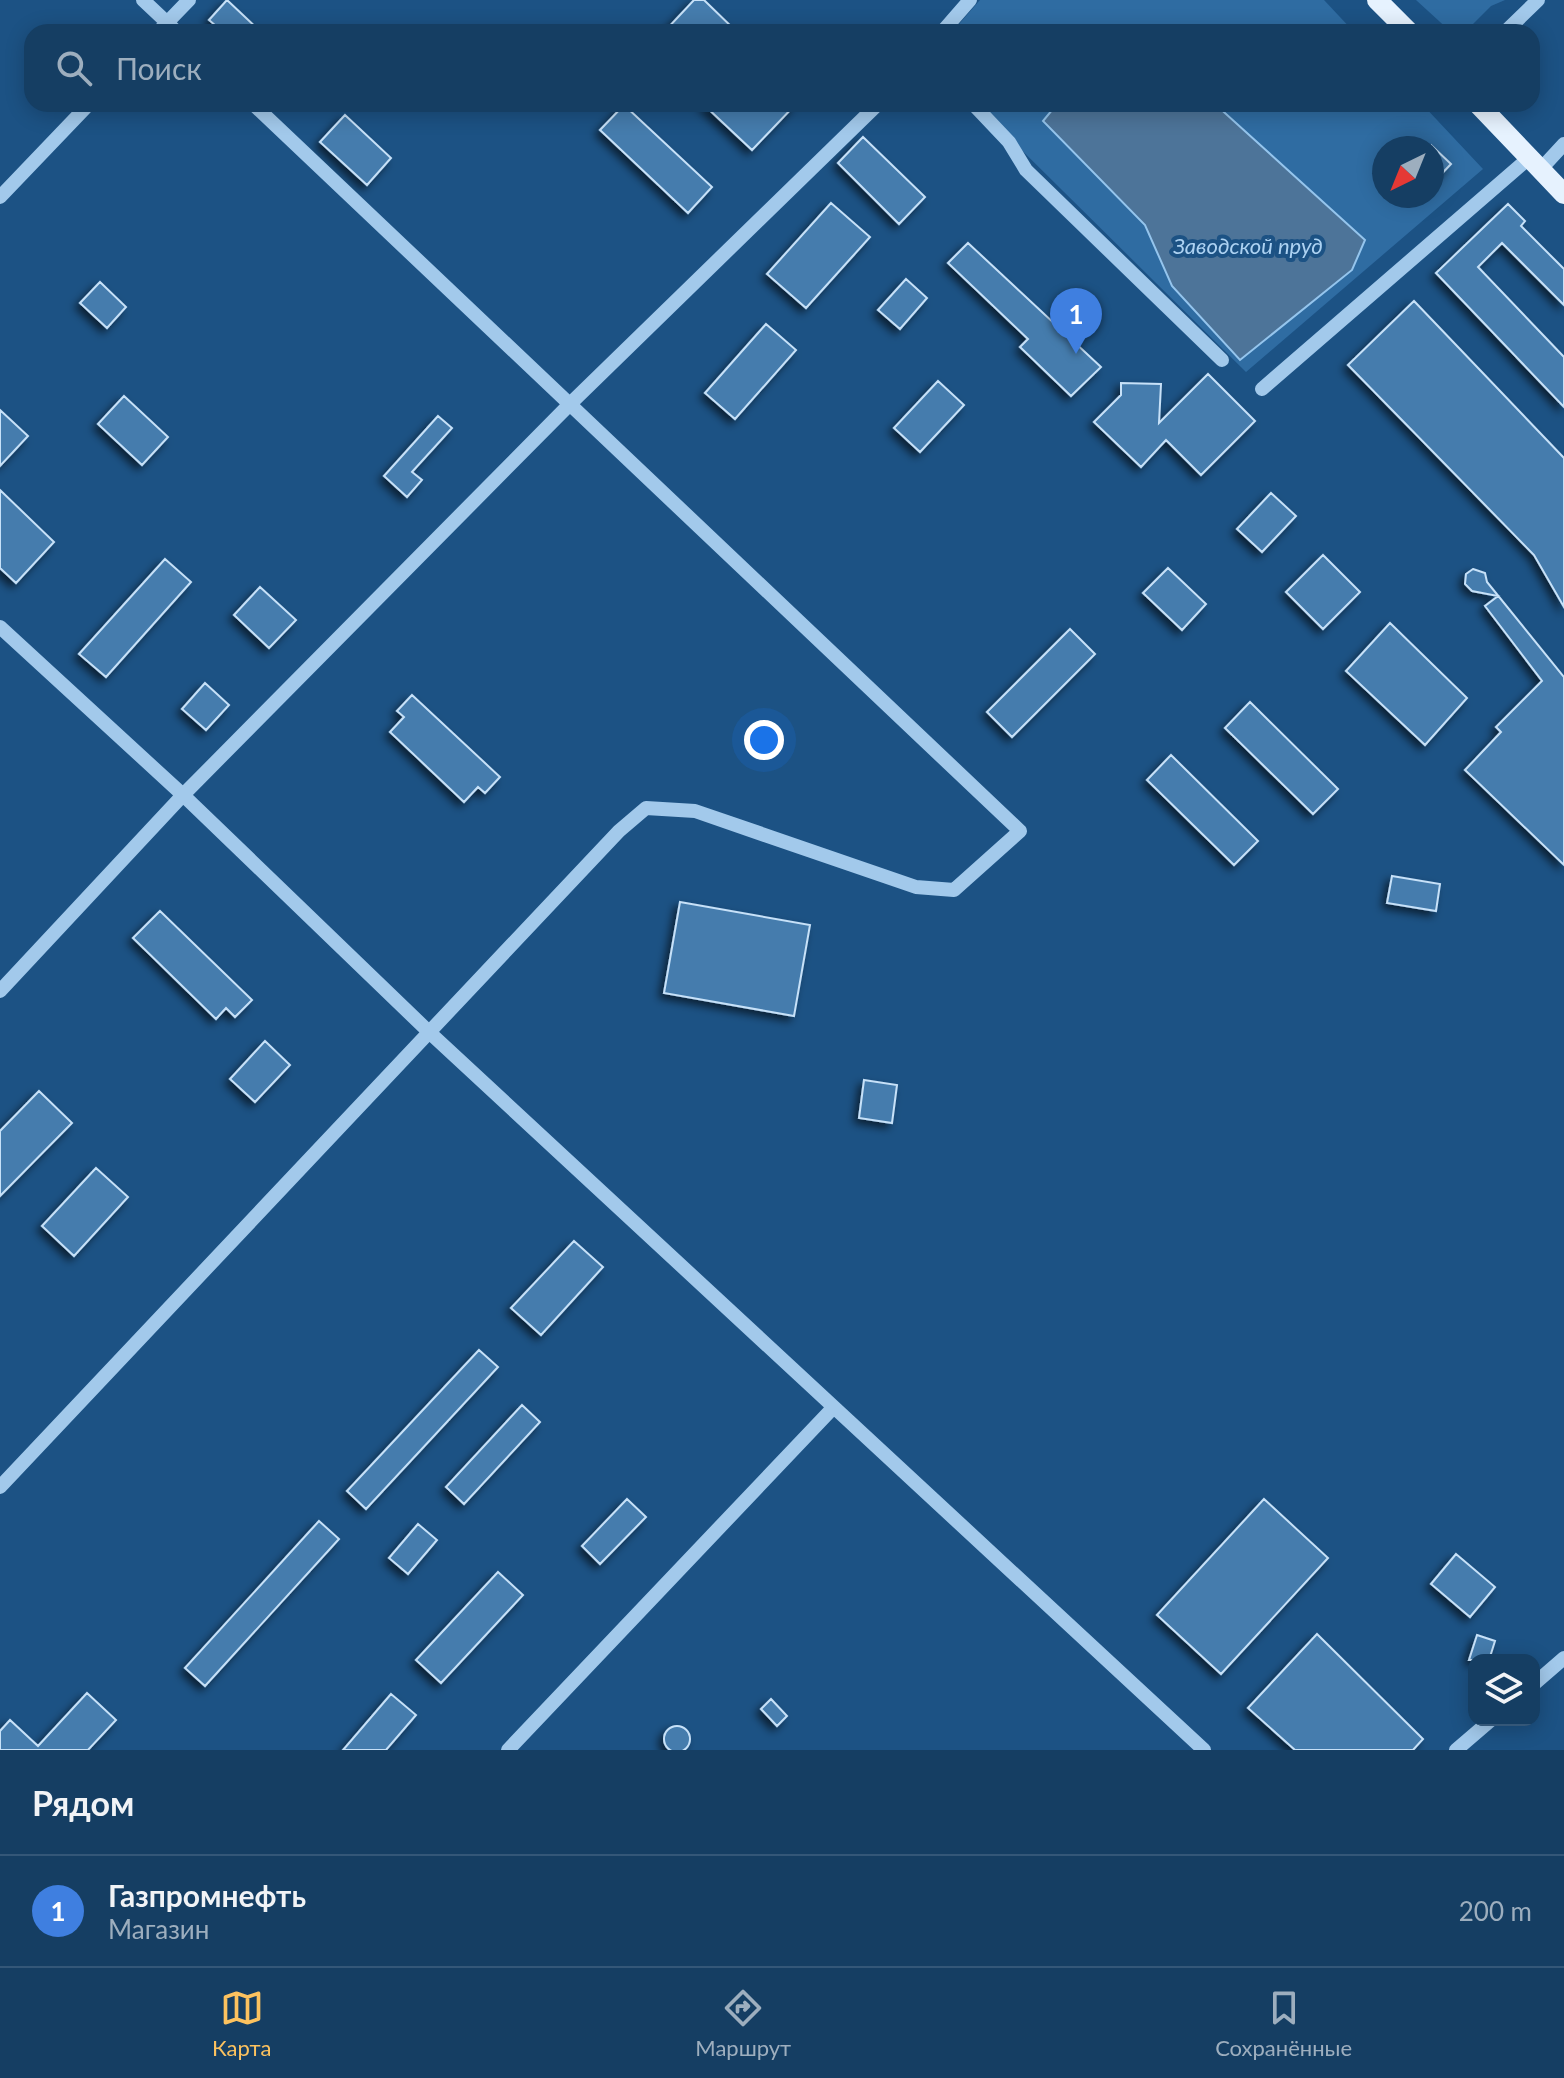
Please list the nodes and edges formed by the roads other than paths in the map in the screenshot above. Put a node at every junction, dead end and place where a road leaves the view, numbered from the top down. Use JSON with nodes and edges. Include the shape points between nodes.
{"nodes":[{"id":1,"x":143,"y":0,"type":"edge"},
{"id":2,"x":189,"y":0,"type":"edge"},
{"id":3,"x":970,"y":0,"type":"edge"},
{"id":4,"x":1377,"y":0,"type":"edge"},
{"id":5,"x":1538,"y":0,"type":"edge"},
{"id":6,"x":163,"y":24,"type":"edge"},
{"id":7,"x":171,"y":24,"type":"edge"},
{"id":8,"x":949,"y":24,"type":"edge"},
{"id":9,"x":1401,"y":24,"type":"edge"},
{"id":10,"x":1513,"y":24,"type":"edge"},
{"id":11,"x":81,"y":112,"type":"edge"},
{"id":12,"x":262,"y":112,"type":"edge"},
{"id":13,"x":870,"y":112,"type":"edge"},
{"id":14,"x":981,"y":112,"type":"edge"},
{"id":15,"x":1486,"y":112,"type":"edge"},
{"id":16,"x":1564,"y":144,"type":"edge"},
{"id":17,"x":1535,"y":164,"type":"junction"},
{"id":18,"x":1564,"y":194,"type":"edge"},
{"id":19,"x":0,"y":197,"type":"edge"},
{"id":20,"x":1222,"y":360,"type":"dead end"},
{"id":21,"x":1262,"y":389,"type":"dead end"},
{"id":22,"x":571,"y":403,"type":"junction"},
{"id":23,"x":0,"y":627,"type":"edge"},
{"id":24,"x":183,"y":795,"type":"junction"},
{"id":25,"x":0,"y":991,"type":"edge"},
{"id":26,"x":429,"y":1032,"type":"junction"},
{"id":27,"x":832,"y":1409,"type":"junction"},
{"id":28,"x":0,"y":1487,"type":"edge"},
{"id":29,"x":1564,"y":1658,"type":"edge"},
{"id":30,"x":1540,"y":1679,"type":"edge"},
{"id":31,"x":1484,"y":1726,"type":"edge"},
{"id":32,"x":508,"y":1750,"type":"edge"},
{"id":33,"x":1204,"y":1750,"type":"edge"},
{"id":34,"x":1456,"y":1750,"type":"edge"}],
"edges":[{"from":1,"to":6,"type":"street"},
{"from":2,"to":7,"type":"street"},
{"from":3,"to":8,"type":"street"},
{"from":4,"to":9,"type":"main road"},
{"from":5,"to":10,"type":"street"},
{"from":11,"to":19,"type":"street"},
{"from":12,"to":22,"type":"street"},
{"from":13,"to":22,"type":"street"},
{"from":14,"to":20,"type":"street","via":[[1026,170]]},
{"from":15,"to":17,"type":"main road"},
{"from":16,"to":17,"type":"street"},
{"from":17,"to":18,"type":"main road"},
{"from":17,"to":21,"type":"street"},
{"from":22,"to":24,"type":"street"},
{"from":22,"to":26,"type":"street","via":[[1020,831],[954,890],[916,887],[695,811],[646,808]]},
{"from":23,"to":24,"type":"street"},
{"from":24,"to":25,"type":"street"},
{"from":24,"to":26,"type":"street"},
{"from":26,"to":27,"type":"street"},
{"from":26,"to":28,"type":"street"},
{"from":27,"to":32,"type":"street"},
{"from":27,"to":33,"type":"street"},
{"from":29,"to":30,"type":"street"},
{"from":31,"to":34,"type":"street"}]}
